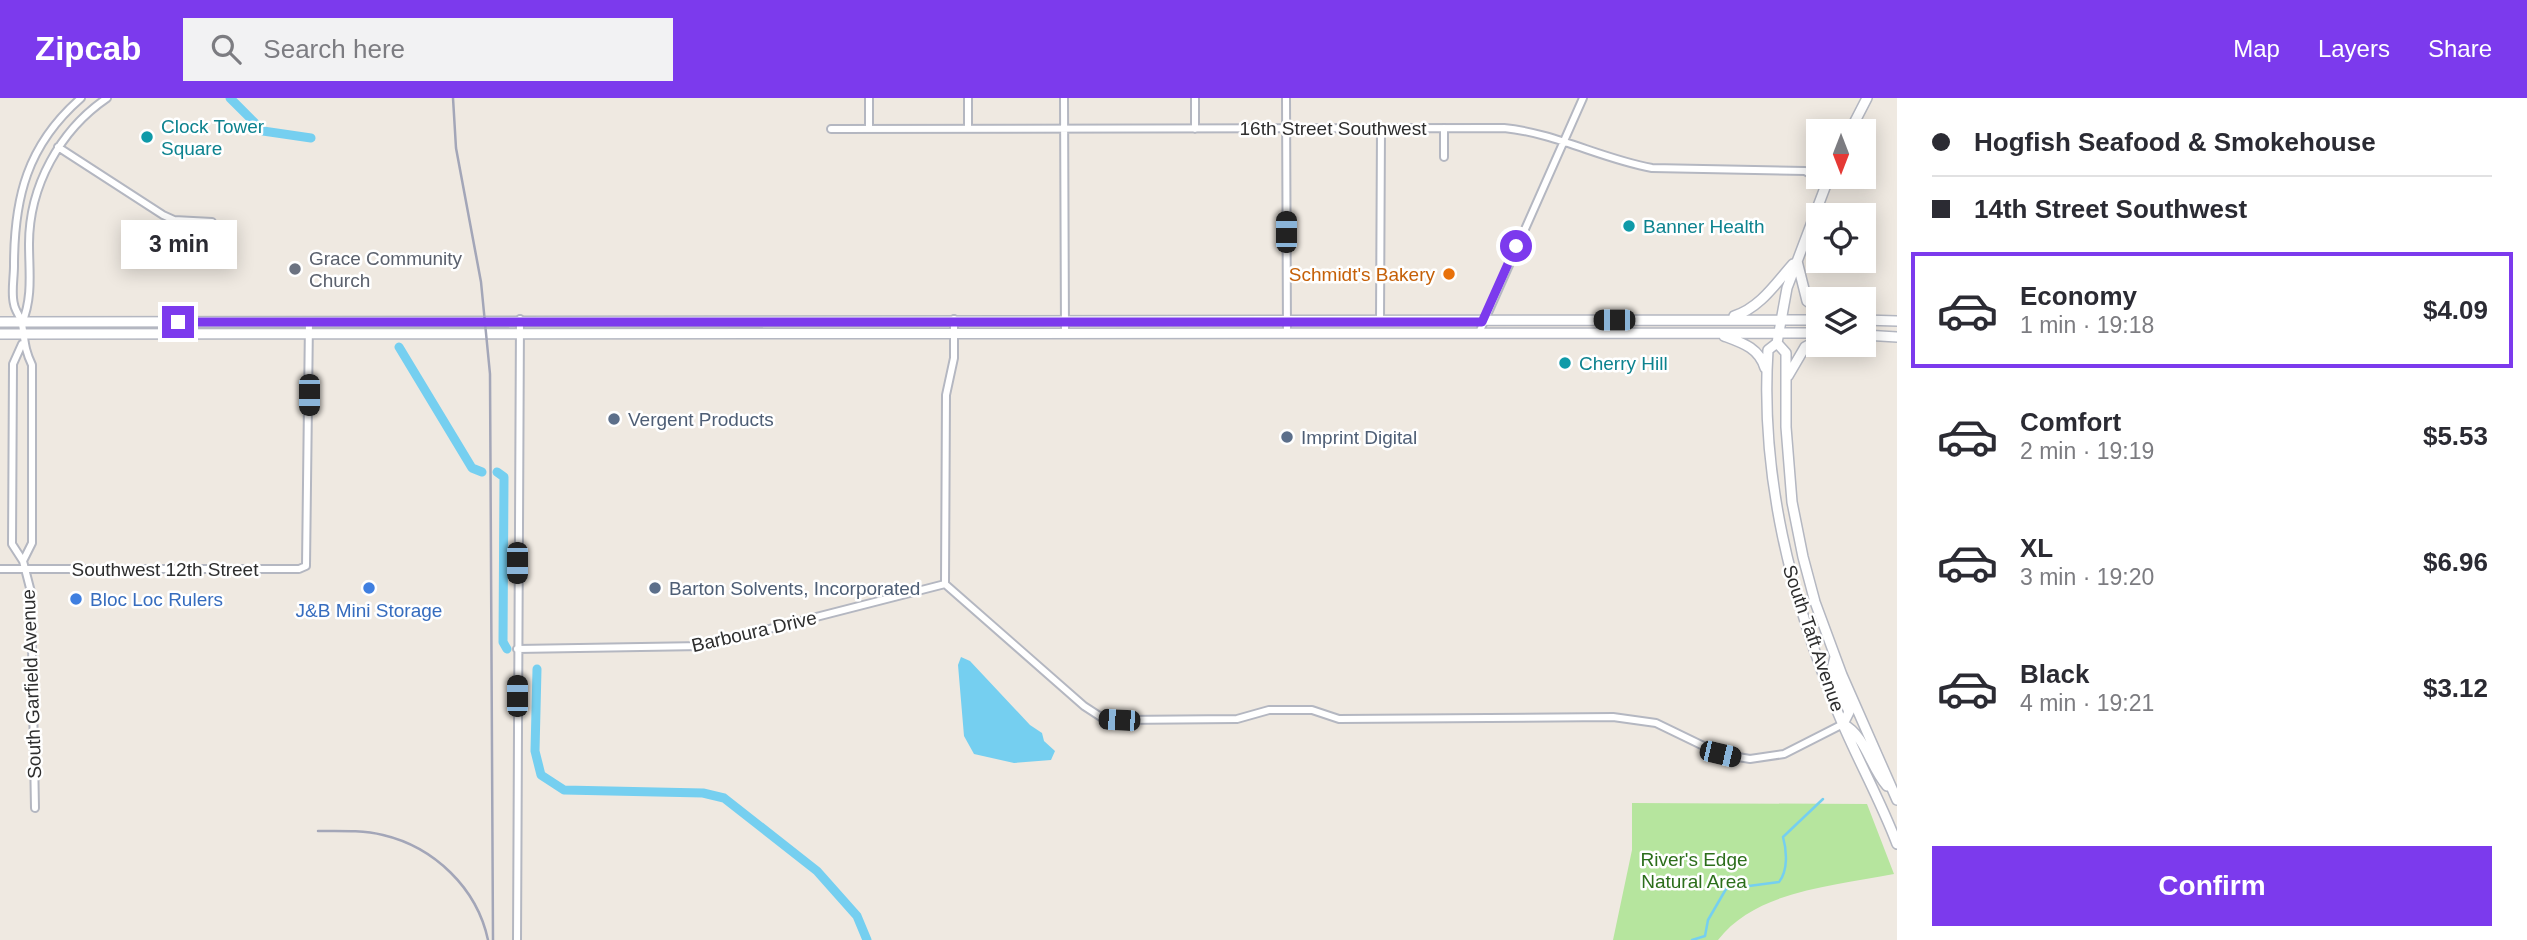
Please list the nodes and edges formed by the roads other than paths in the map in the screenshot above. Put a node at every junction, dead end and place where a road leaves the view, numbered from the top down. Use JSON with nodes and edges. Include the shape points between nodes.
{"nodes":[{"id":1,"x":81,"y":98,"type":"edge"},
{"id":2,"x":107,"y":98,"type":"edge"},
{"id":3,"x":869,"y":98,"type":"edge"},
{"id":4,"x":968,"y":98,"type":"edge"},
{"id":5,"x":1064,"y":98,"type":"edge"},
{"id":6,"x":1195,"y":98,"type":"edge"},
{"id":7,"x":1286,"y":98,"type":"edge"},
{"id":8,"x":1583,"y":98,"type":"edge"},
{"id":9,"x":1867,"y":98,"type":"edge"},
{"id":10,"x":1856,"y":119,"type":"edge"},
{"id":11,"x":869,"y":128,"type":"junction"},
{"id":12,"x":968,"y":128,"type":"junction"},
{"id":13,"x":1064,"y":128,"type":"junction"},
{"id":14,"x":1286,"y":128,"type":"junction"},
{"id":15,"x":1381,"y":128,"type":"junction"},
{"id":16,"x":1444,"y":128,"type":"junction"},
{"id":17,"x":831,"y":129,"type":"dead end"},
{"id":18,"x":1195,"y":129,"type":"junction"},
{"id":19,"x":1563,"y":144,"type":"junction"},
{"id":20,"x":58,"y":147,"type":"junction"},
{"id":21,"x":1444,"y":157,"type":"dead end"},
{"id":22,"x":1806,"y":171,"type":"edge"},
{"id":23,"x":1825,"y":189,"type":"edge"},
{"id":24,"x":212,"y":222,"type":"dead end"},
{"id":25,"x":1797,"y":260,"type":"junction"},
{"id":26,"x":1806,"y":297,"type":"edge"},
{"id":27,"x":954,"y":319,"type":"junction"},
{"id":28,"x":1781,"y":319,"type":"junction"},
{"id":29,"x":520,"y":320,"type":"junction"},
{"id":30,"x":1065,"y":320,"type":"junction"},
{"id":31,"x":1723,"y":320,"type":"junction"},
{"id":32,"x":1806,"y":320,"type":"edge"},
{"id":33,"x":1876,"y":320,"type":"edge"},
{"id":34,"x":309,"y":321,"type":"junction"},
{"id":35,"x":1380,"y":321,"type":"junction"},
{"id":36,"x":1897,"y":321,"type":"edge"},
{"id":37,"x":0,"y":322,"type":"edge"},
{"id":38,"x":1287,"y":322,"type":"junction"},
{"id":39,"x":1482,"y":322,"type":"junction"},
{"id":40,"x":22,"y":323,"type":"junction"},
{"id":41,"x":1065,"y":332,"type":"junction"},
{"id":42,"x":520,"y":333,"type":"junction"},
{"id":43,"x":954,"y":333,"type":"junction"},
{"id":44,"x":1287,"y":333,"type":"junction"},
{"id":45,"x":1479,"y":333,"type":"junction"},
{"id":46,"x":0,"y":334,"type":"edge"},
{"id":47,"x":309,"y":334,"type":"junction"},
{"id":48,"x":1719,"y":334,"type":"junction"},
{"id":49,"x":1806,"y":335,"type":"edge"},
{"id":50,"x":1876,"y":336,"type":"edge"},
{"id":51,"x":1897,"y":337,"type":"edge"},
{"id":52,"x":1778,"y":338,"type":"junction"},
{"id":53,"x":22,"y":339,"type":"junction"},
{"id":54,"x":1806,"y":346,"type":"edge"},
{"id":55,"x":1767,"y":373,"type":"junction"},
{"id":56,"x":1785,"y":384,"type":"junction"},
{"id":57,"x":23,"y":561,"type":"junction"},
{"id":58,"x":0,"y":569,"type":"edge"},
{"id":59,"x":23,"y":569,"type":"junction"},
{"id":60,"x":944,"y":584,"type":"junction"},
{"id":61,"x":517,"y":649,"type":"junction"},
{"id":62,"x":1835,"y":655,"type":"junction"},
{"id":63,"x":1843,"y":724,"type":"junction"},
{"id":64,"x":1896,"y":797,"type":"edge"},
{"id":65,"x":35,"y":808,"type":"dead end"},
{"id":66,"x":1897,"y":844,"type":"edge"},
{"id":67,"x":517,"y":940,"type":"edge"}],
"edges":[{"from":1,"to":40,"type":"street","via":[[42,142],[19,193],[14,304]]},
{"from":2,"to":20,"type":"street","via":[[79,121]]},
{"from":3,"to":11,"type":"street"},
{"from":4,"to":12,"type":"street"},
{"from":5,"to":13,"type":"street"},
{"from":6,"to":18,"type":"street"},
{"from":7,"to":14,"type":"street"},
{"from":8,"to":19,"type":"street"},
{"from":9,"to":10,"type":"main road"},
{"from":11,"to":12,"type":"street","name":"16th Street Southwest"},
{"from":11,"to":17,"type":"street","name":"16th Street Southwest"},
{"from":12,"to":13,"type":"street","name":"16th Street Southwest"},
{"from":13,"to":18,"type":"street","name":"16th Street Southwest"},
{"from":13,"to":30,"type":"street"},
{"from":14,"to":15,"type":"street","name":"16th Street Southwest"},
{"from":14,"to":18,"type":"street","name":"16th Street Southwest"},
{"from":14,"to":38,"type":"street"},
{"from":15,"to":16,"type":"street","name":"16th Street Southwest"},
{"from":15,"to":35,"type":"street"},
{"from":16,"to":19,"type":"street","name":"16th Street Southwest","via":[[1517,130]]},
{"from":16,"to":21,"type":"street"},
{"from":19,"to":22,"type":"street","name":"16th Street Southwest","via":[[1652,168]]},
{"from":19,"to":39,"type":"street"},
{"from":20,"to":24,"type":"street","via":[[163,215]]},
{"from":20,"to":40,"type":"street","via":[[32,212],[30,304]]},
{"from":23,"to":25,"type":"main road","name":"South Taft Avenue"},
{"from":25,"to":26,"type":"main road"},
{"from":25,"to":28,"type":"main road","name":"South Taft Avenue"},
{"from":25,"to":31,"type":"main road","via":[[1761,301],[1746,313]]},
{"from":27,"to":29,"type":"main road"},
{"from":27,"to":30,"type":"main road"},
{"from":27,"to":43,"type":"street"},
{"from":28,"to":31,"type":"main road"},
{"from":28,"to":32,"type":"main road"},
{"from":28,"to":52,"type":"main road","name":"South Taft Avenue"},
{"from":29,"to":34,"type":"main road"},
{"from":29,"to":42,"type":"street"},
{"from":30,"to":38,"type":"main road"},
{"from":30,"to":41,"type":"street"},
{"from":31,"to":39,"type":"main road"},
{"from":33,"to":36,"type":"main road"},
{"from":34,"to":40,"type":"main road"},
{"from":34,"to":47,"type":"street"},
{"from":35,"to":38,"type":"main road"},
{"from":35,"to":39,"type":"main road"},
{"from":37,"to":40,"type":"main road"},
{"from":38,"to":44,"type":"street"},
{"from":39,"to":45,"type":"street"},
{"from":40,"to":53,"type":"street","name":"South Garfield Avenue"},
{"from":41,"to":43,"type":"main road"},
{"from":41,"to":44,"type":"main road"},
{"from":42,"to":43,"type":"main road"},
{"from":42,"to":47,"type":"main road"},
{"from":42,"to":61,"type":"street"},
{"from":43,"to":60,"type":"street","via":[[946,395]]},
{"from":44,"to":45,"type":"main road"},
{"from":45,"to":48,"type":"main road"},
{"from":46,"to":53,"type":"main road"},
{"from":47,"to":53,"type":"main road"},
{"from":47,"to":59,"type":"street","name":"Southwest 12th Street","via":[[306,566]]},
{"from":48,"to":52,"type":"main road"},
{"from":48,"to":55,"type":"main road","via":[[1749,345],[1762,358]]},
{"from":49,"to":52,"type":"main road"},
{"from":50,"to":51,"type":"main road"},
{"from":52,"to":55,"type":"main road","name":"South Taft Avenue","via":[[1768,350]]},
{"from":52,"to":56,"type":"main road","name":"South Taft Avenue","via":[[1786,353]]},
{"from":53,"to":57,"type":"street","name":"South Garfield Avenue","via":[[32,365],[32,543]]},
{"from":53,"to":57,"type":"street","name":"South Garfield Avenue","via":[[13,364],[12,544]]},
{"from":54,"to":56,"type":"main road"},
{"from":55,"to":63,"type":"main road","name":"South Taft Avenue","via":[[1766,413],[1776,508],[1798,600]]},
{"from":56,"to":62,"type":"main road","name":"South Taft Avenue","via":[[1792,502],[1812,591]]},
{"from":57,"to":59,"type":"street","name":"South Garfield Avenue"},
{"from":58,"to":59,"type":"street","name":"Southwest 12th Street"},
{"from":59,"to":65,"type":"street","name":"South Garfield Avenue","via":[[31,592]]},
{"from":60,"to":61,"type":"street","name":"Barboura Drive","via":[[703,646]]},
{"from":60,"to":63,"type":"street","via":[[1104,719],[1237,719],[1269,710],[1312,710],[1339,719],[1613,717],[1667,726],[1720,754],[1750,760],[1784,754]]},
{"from":61,"to":67,"type":"street"},
{"from":62,"to":63,"type":"main road","via":[[1832,669],[1849,712]]},
{"from":62,"to":64,"type":"main road","name":"South Taft Avenue"},
{"from":63,"to":64,"type":"main road","via":[[1857,731],[1875,773]]},
{"from":63,"to":66,"type":"main road","name":"South Taft Avenue"}]}
